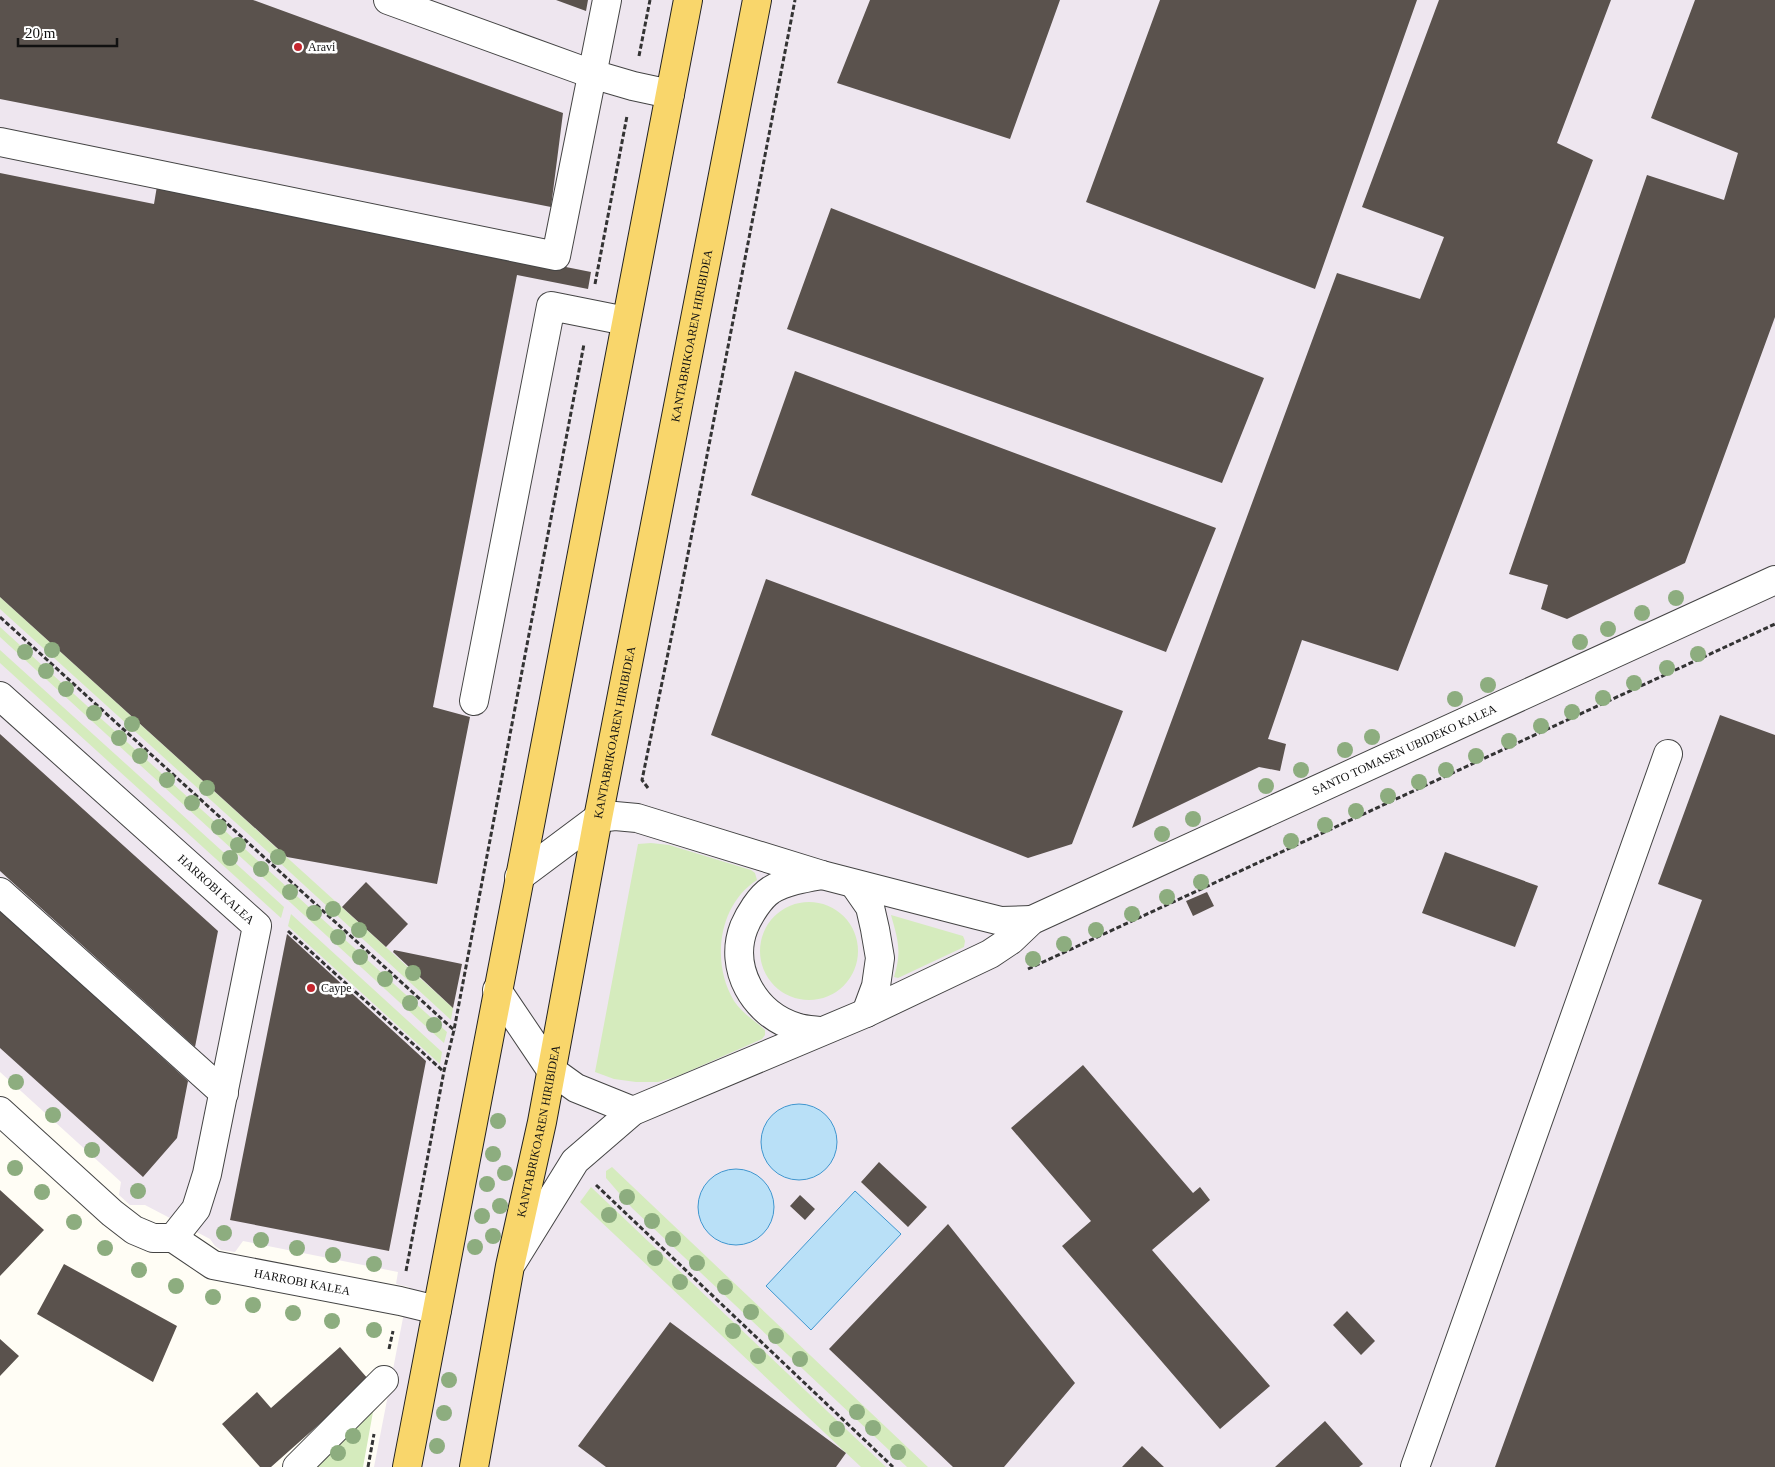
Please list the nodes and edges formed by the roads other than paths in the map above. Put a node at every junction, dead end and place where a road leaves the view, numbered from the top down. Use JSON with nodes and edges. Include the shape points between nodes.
{"nodes":[{"id":1,"x":388,"y":0,"type":"edge"},
{"id":2,"x":607,"y":0,"type":"edge"},
{"id":3,"x":688,"y":0,"type":"edge"},
{"id":4,"x":757,"y":0,"type":"edge"},
{"id":5,"x":592,"y":74,"type":"junction"},
{"id":6,"x":670,"y":94,"type":"junction"},
{"id":7,"x":0,"y":142,"type":"edge"},
{"id":8,"x":626,"y":321,"type":"junction"},
{"id":9,"x":1775,"y":580,"type":"edge"},
{"id":10,"x":0,"y":696,"type":"edge"},
{"id":11,"x":474,"y":701,"type":"dead end"},
{"id":12,"x":1668,"y":754,"type":"dead end"},
{"id":13,"x":598,"y":818,"type":"junction"},
{"id":14,"x":822,"y":875,"type":"junction"},
{"id":15,"x":519,"y":877,"type":"junction"},
{"id":16,"x":854,"y":884,"type":"junction"},
{"id":17,"x":0,"y":892,"type":"edge"},
{"id":18,"x":1032,"y":920,"type":"junction"},
{"id":19,"x":497,"y":990,"type":"junction"},
{"id":20,"x":866,"y":1013,"type":"junction"},
{"id":21,"x":822,"y":1031,"type":"junction"},
{"id":22,"x":552,"y":1070,"type":"junction"},
{"id":23,"x":224,"y":1093,"type":"junction"},
{"id":24,"x":0,"y":1111,"type":"edge"},
{"id":25,"x":633,"y":1111,"type":"junction"},
{"id":26,"x":173,"y":1238,"type":"junction"},
{"id":27,"x":510,"y":1266,"type":"junction"},
{"id":28,"x":437,"y":1310,"type":"junction"},
{"id":29,"x":384,"y":1380,"type":"road end"},
{"id":30,"x":297,"y":1467,"type":"edge"},
{"id":31,"x":407,"y":1467,"type":"edge"},
{"id":32,"x":474,"y":1467,"type":"edge"},
{"id":33,"x":1415,"y":1467,"type":"edge"}],
"edges":[{"from":1,"to":5,"type":"street"},
{"from":2,"to":5,"type":"street"},
{"from":3,"to":6,"type":"main road"},
{"from":4,"to":13,"type":"main road","name":"KANTABRIKOAREN HIRIBIDEA"},
{"from":5,"to":6,"type":"street"},
{"from":5,"to":7,"type":"street","via":[[556,256]]},
{"from":6,"to":8,"type":"main road"},
{"from":8,"to":11,"type":"street","via":[[551,306]]},
{"from":8,"to":15,"type":"main road"},
{"from":9,"to":18,"type":"street","name":"SANTO TOMASEN UBIDEKO KALEA"},
{"from":10,"to":23,"type":"street","name":"HARROBI KALEA","via":[[257,926]]},
{"from":12,"to":33,"type":"street"},
{"from":13,"to":14,"type":"street","name":"SANTO TOMASEN UBIDEKO KALEA","via":[[637,818]]},
{"from":13,"to":15,"type":"street"},
{"from":13,"to":22,"type":"main road","name":"KANTABRIKOAREN HIRIBIDEA"},
{"from":14,"to":16,"type":"street","name":"SANTO TOMASEN UBIDEKO KALEA"},
{"from":14,"to":21,"type":"street","name":"SANTO TOMASEN UBIDEKO KALEA","via":[[793,881],[770,891],[750,914],[738,950],[746,986],[764,1009],[797,1028]]},
{"from":15,"to":19,"type":"main road"},
{"from":16,"to":18,"type":"street","name":"SANTO TOMASEN UBIDEKO KALEA","via":[[1001,921]]},
{"from":16,"to":20,"type":"street","via":[[870,907],[880,958],[876,986]]},
{"from":17,"to":23,"type":"street"},
{"from":18,"to":20,"type":"street","name":"SANTO TOMASEN UBIDEKO KALEA","via":[[990,954]]},
{"from":19,"to":22,"type":"street"},
{"from":19,"to":28,"type":"main road"},
{"from":20,"to":21,"type":"street","name":"SANTO TOMASEN UBIDEKO KALEA"},
{"from":21,"to":25,"type":"street","name":"SANTO TOMASEN UBIDEKO KALEA"},
{"from":22,"to":25,"type":"street","via":[[576,1088]]},
{"from":22,"to":27,"type":"main road","name":"KANTABRIKOAREN HIRIBIDEA"},
{"from":23,"to":26,"type":"street","name":"HARROBI KALEA","via":[[208,1174],[196,1209]]},
{"from":24,"to":26,"type":"street","name":"HARROBI KALEA","via":[[134,1230],[153,1238]]},
{"from":25,"to":27,"type":"street","name":"SANTO TOMASEN UBIDEKO KALEA","via":[[575,1161]]},
{"from":26,"to":28,"type":"street","name":"HARROBI KALEA","via":[[213,1265]]},
{"from":27,"to":32,"type":"main road","name":"KANTABRIKOAREN HIRIBIDEA"},
{"from":28,"to":31,"type":"main road"},
{"from":29,"to":30,"type":"street"}]}
